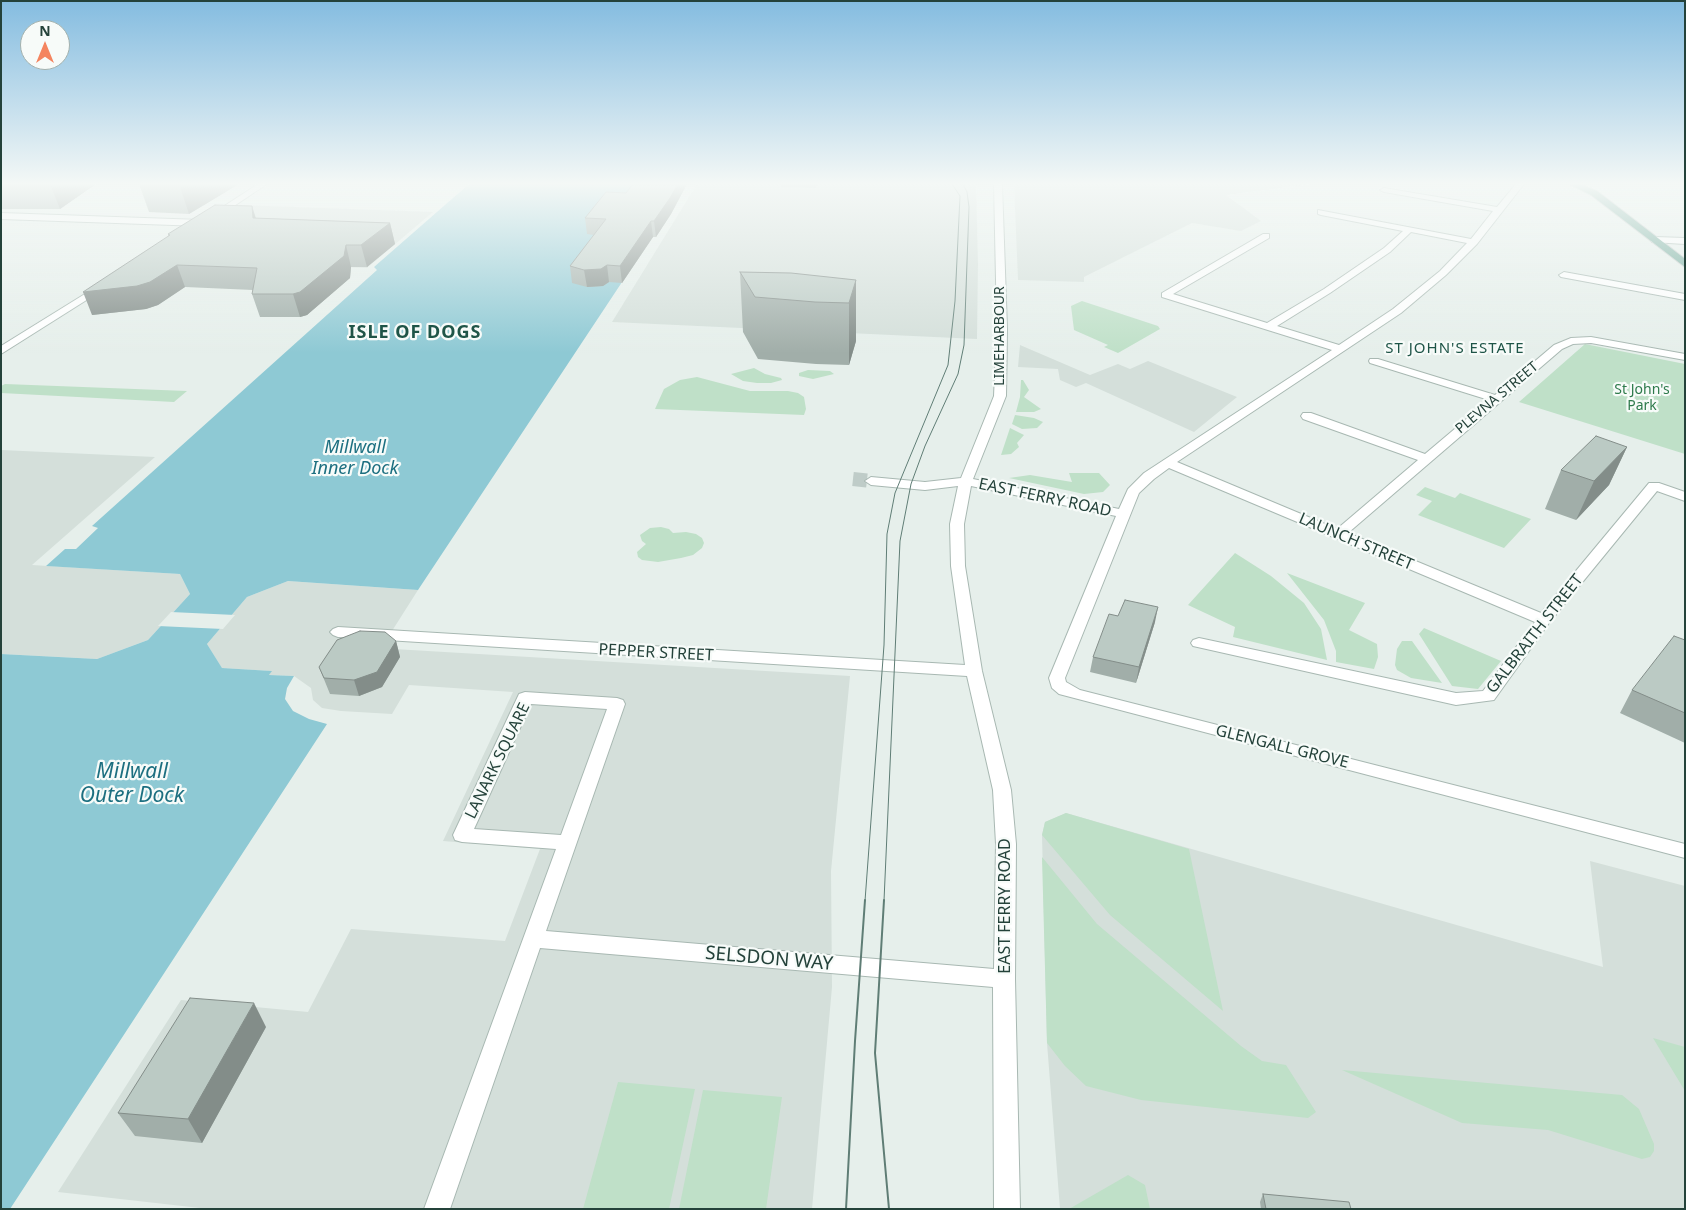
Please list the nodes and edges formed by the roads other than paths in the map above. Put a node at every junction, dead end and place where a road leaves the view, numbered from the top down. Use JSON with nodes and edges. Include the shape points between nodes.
{"nodes":[{"id":1,"x":999,"y":240,"type":"edge"},
{"id":2,"x":1258,"y":240,"type":"edge"},
{"id":3,"x":1397,"y":240,"type":"edge"},
{"id":4,"x":1466,"y":240,"type":"edge"},
{"id":5,"x":1655,"y":240,"type":"edge"},
{"id":6,"x":1669,"y":240,"type":"edge"},
{"id":7,"x":1685,"y":241,"type":"edge"},
{"id":8,"x":1474,"y":242,"type":"joint"},
{"id":9,"x":1685,"y":264,"type":"edge"},
{"id":10,"x":1564,"y":274,"type":"dead end"},
{"id":11,"x":111,"y":281,"type":"edge"},
{"id":12,"x":1685,"y":296,"type":"edge"},
{"id":13,"x":1268,"y":327,"type":"junction"},
{"id":14,"x":1341,"y":349,"type":"junction"},
{"id":15,"x":1,"y":351,"type":"edge"},
{"id":16,"x":1685,"y":357,"type":"edge"},
{"id":17,"x":1374,"y":361,"type":"dead end"},
{"id":18,"x":1497,"y":399,"type":"junction"},
{"id":19,"x":1307,"y":416,"type":"dead end"},
{"id":20,"x":1426,"y":459,"type":"junction"},
{"id":21,"x":1168,"y":463,"type":"junction"},
{"id":22,"x":871,"y":481,"type":"tunnel mouth"},
{"id":23,"x":966,"y":482,"type":"junction"},
{"id":24,"x":1685,"y":497,"type":"edge"},
{"id":25,"x":1124,"y":514,"type":"junction"},
{"id":26,"x":1339,"y":534,"type":"junction"},
{"id":27,"x":1544,"y":620,"type":"junction"},
{"id":28,"x":338,"y":632,"type":"dead end"},
{"id":29,"x":1199,"y":643,"type":"dead end"},
{"id":30,"x":974,"y":671,"type":"junction"},
{"id":31,"x":567,"y":843,"type":"junction"},
{"id":32,"x":1685,"y":851,"type":"edge"},
{"id":33,"x":534,"y":939,"type":"junction"},
{"id":34,"x":1004,"y":979,"type":"junction"},
{"id":35,"x":437,"y":1209,"type":"edge"},
{"id":36,"x":1007,"y":1209,"type":"edge"}],
"edges":[{"from":1,"to":23,"type":"street","name":"LIMEHARBOUR","via":[[1000,396]]},
{"from":2,"to":13,"type":"street","via":[[1165,295]]},
{"from":3,"to":13,"type":"street","via":[[1327,291]]},
{"from":4,"to":8,"type":"street"},
{"from":5,"to":9,"type":"main road"},
{"from":6,"to":7,"type":"street"},
{"from":8,"to":14,"type":"street","name":"EAST FERRY ROAD","via":[[1397,311]]},
{"from":10,"to":12,"type":"street"},
{"from":11,"to":15,"type":"street"},
{"from":13,"to":14,"type":"street"},
{"from":14,"to":21,"type":"street","name":"EAST FERRY ROAD"},
{"from":16,"to":18,"type":"street","name":"PLEVNA STREET","via":[[1618,343],[1571,341],[1548,355]]},
{"from":17,"to":18,"type":"street"},
{"from":18,"to":20,"type":"street","name":"PLEVNA STREET"},
{"from":19,"to":20,"type":"street"},
{"from":20,"to":26,"type":"street","name":"PLEVNA STREET"},
{"from":21,"to":25,"type":"street","name":"EAST FERRY ROAD","via":[[1133,492]]},
{"from":21,"to":26,"type":"street","name":"LAUNCH STREET"},
{"from":22,"to":23,"type":"street","via":[[925,486]]},
{"from":23,"to":25,"type":"street","name":"EAST FERRY ROAD"},
{"from":23,"to":30,"type":"street","name":"EAST FERRY ROAD","via":[[957,524],[958,558]]},
{"from":24,"to":27,"type":"street","name":"GALBRAITH STREET","via":[[1654,486]]},
{"from":25,"to":32,"type":"street","name":"GLENGALL GROVE","via":[[1057,678],[1065,690]]},
{"from":26,"to":27,"type":"street","name":"LAUNCH STREET"},
{"from":27,"to":29,"type":"street","name":"GALBRAITH STREET","via":[[1488,696],[1466,699]]},
{"from":28,"to":30,"type":"street","name":"PEPPER STREET"},
{"from":30,"to":34,"type":"street","name":"EAST FERRY ROAD","via":[[1002,790],[1006,844]]},
{"from":31,"to":31,"type":"street","name":"LANARK SQUARE","via":[[617,704],[525,698],[462,835]]},
{"from":31,"to":33,"type":"street"},
{"from":33,"to":34,"type":"street","name":"SELSDON WAY"},
{"from":33,"to":35,"type":"street"},
{"from":34,"to":36,"type":"street","name":"EAST FERRY ROAD"}]}
